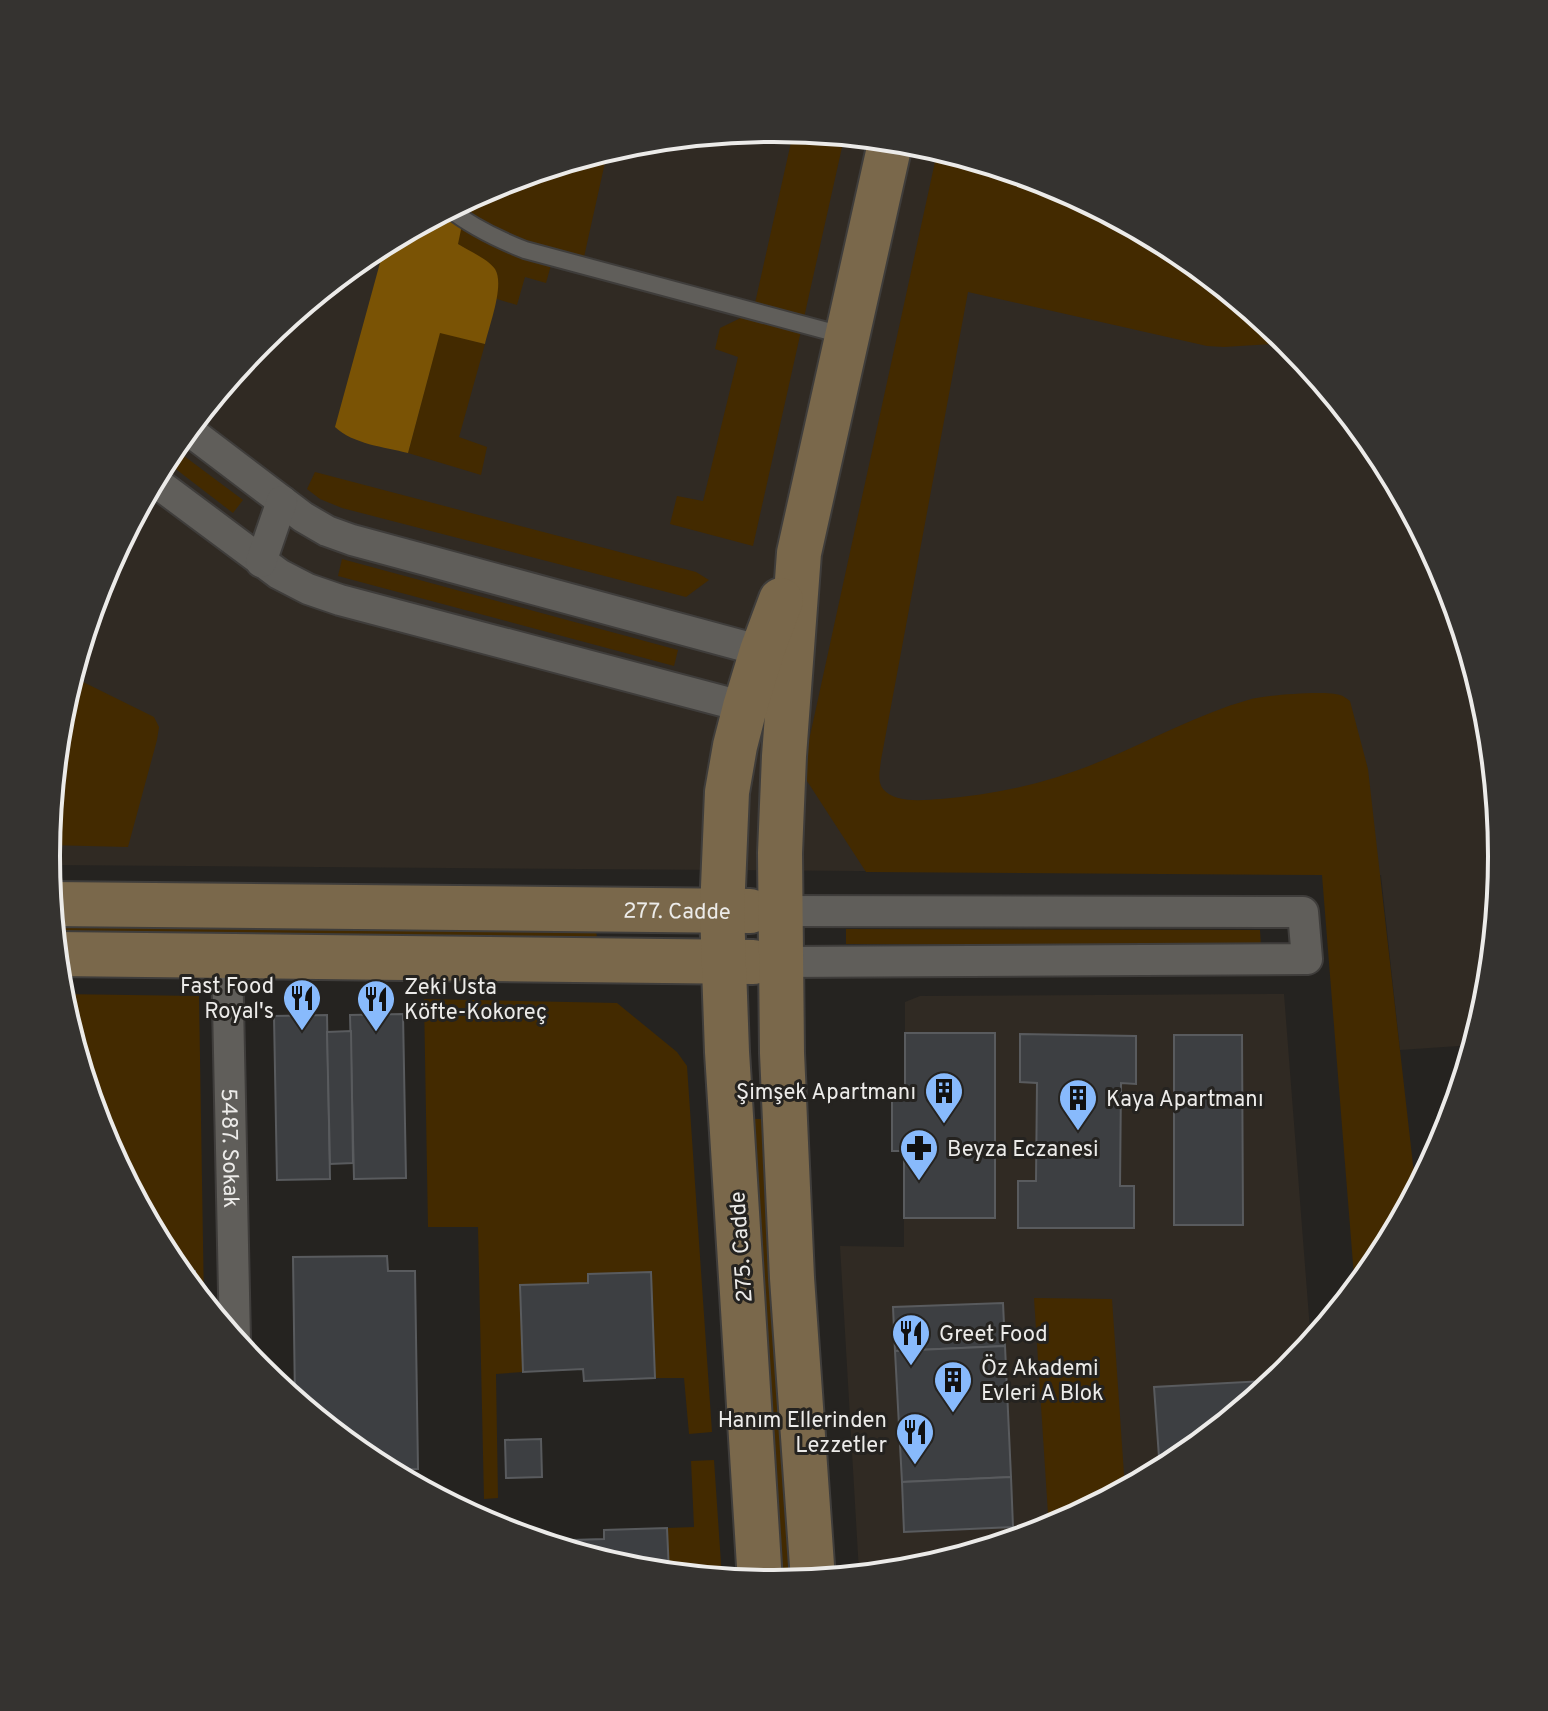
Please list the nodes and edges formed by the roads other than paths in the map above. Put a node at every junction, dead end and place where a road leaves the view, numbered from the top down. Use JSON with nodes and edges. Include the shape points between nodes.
{"nodes":[{"id":1,"x":888,"y":151,"type":"edge"},
{"id":2,"x":457,"y":215,"type":"edge"},
{"id":3,"x":847,"y":337,"type":"junction"},
{"id":4,"x":197,"y":436,"type":"edge"},
{"id":5,"x":163,"y":487,"type":"edge"},
{"id":6,"x":282,"y":501,"type":"junction"},
{"id":7,"x":799,"y":553,"type":"junction"},
{"id":8,"x":261,"y":562,"type":"junction"},
{"id":9,"x":762,"y":651,"type":"junction"},
{"id":10,"x":745,"y":707,"type":"junction"},
{"id":11,"x":62,"y":904,"type":"edge"},
{"id":12,"x":722,"y":911,"type":"junction"},
{"id":13,"x":781,"y":911,"type":"junction"},
{"id":14,"x":67,"y":954,"type":"edge"},
{"id":15,"x":227,"y":956,"type":"junction"},
{"id":16,"x":724,"y":962,"type":"junction"},
{"id":17,"x":781,"y":962,"type":"junction"},
{"id":18,"x":235,"y":1323,"type":"edge"},
{"id":19,"x":812,"y":1568,"type":"edge"},
{"id":20,"x":759,"y":1569,"type":"edge"}],
"edges":[{"from":1,"to":3,"type":"street"},
{"from":2,"to":3,"type":"lane","via":[[525,250]]},
{"from":3,"to":7,"type":"street"},
{"from":4,"to":6,"type":"street"},
{"from":5,"to":8,"type":"street"},
{"from":6,"to":8,"type":"street"},
{"from":6,"to":9,"type":"street","via":[[327,531],[352,540]]},
{"from":7,"to":9,"type":"street","name":"275. Cadde"},
{"from":7,"to":13,"type":"street","via":[[784,756]]},
{"from":8,"to":10,"type":"street","via":[[340,600]]},
{"from":9,"to":10,"type":"street","name":"275. Cadde"},
{"from":10,"to":12,"type":"street","name":"275. Cadde","via":[[727,792]]},
{"from":11,"to":12,"type":"street","name":"277. Cadde"},
{"from":12,"to":13,"type":"street","name":"277. Cadde"},
{"from":12,"to":16,"type":"street","name":"275. Cadde"},
{"from":13,"to":17,"type":"street"},
{"from":13,"to":17,"type":"street","name":"277. Cadde","via":[[1303,912],[1307,959]]},
{"from":14,"to":15,"type":"street"},
{"from":15,"to":16,"type":"street"},
{"from":15,"to":18,"type":"street","name":"5487. Sokak"},
{"from":16,"to":17,"type":"street"},
{"from":16,"to":20,"type":"street","name":"275. Cadde"},
{"from":17,"to":19,"type":"street","via":[[792,1278]]}]}
